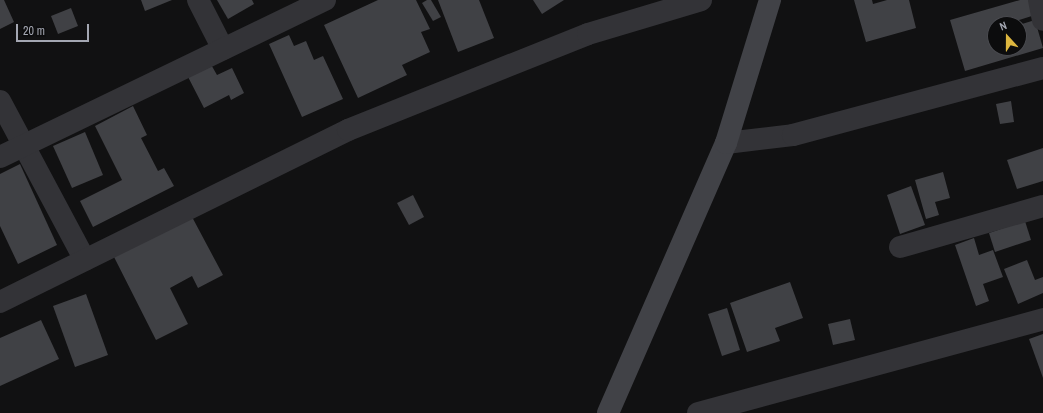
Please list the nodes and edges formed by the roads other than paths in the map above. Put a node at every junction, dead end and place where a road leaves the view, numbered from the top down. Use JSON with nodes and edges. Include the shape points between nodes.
{"nodes":[{"id":1,"x":198,"y":0,"type":"edge"},
{"id":2,"x":325,"y":0,"type":"edge"},
{"id":3,"x":701,"y":0,"type":"edge"},
{"id":4,"x":770,"y":0,"type":"edge"},
{"id":5,"x":1039,"y":0,"type":"edge"},
{"id":6,"x":1043,"y":20,"type":"edge"},
{"id":7,"x":223,"y":50,"type":"junction"},
{"id":8,"x":1043,"y":68,"type":"edge"},
{"id":9,"x":0,"y":101,"type":"edge"},
{"id":10,"x":726,"y":143,"type":"junction"},
{"id":11,"x":24,"y":146,"type":"junction"},
{"id":12,"x":0,"y":157,"type":"edge"},
{"id":13,"x":1043,"y":206,"type":"edge"},
{"id":14,"x":900,"y":247,"type":"dead end"},
{"id":15,"x":85,"y":260,"type":"junction"},
{"id":16,"x":0,"y":302,"type":"edge"},
{"id":17,"x":1043,"y":319,"type":"edge"},
{"id":18,"x":608,"y":413,"type":"edge"},
{"id":19,"x":698,"y":413,"type":"edge"}],
"edges":[{"from":1,"to":7,"type":"street"},
{"from":2,"to":7,"type":"street"},
{"from":3,"to":15,"type":"street","via":[[588,34],[348,130]]},
{"from":4,"to":10,"type":"street"},
{"from":5,"to":6,"type":"street"},
{"from":7,"to":11,"type":"street"},
{"from":8,"to":10,"type":"street","via":[[793,135]]},
{"from":9,"to":11,"type":"street"},
{"from":10,"to":18,"type":"street"},
{"from":11,"to":12,"type":"street"},
{"from":11,"to":15,"type":"street"},
{"from":13,"to":14,"type":"street"},
{"from":15,"to":16,"type":"street"},
{"from":17,"to":19,"type":"street"}]}
